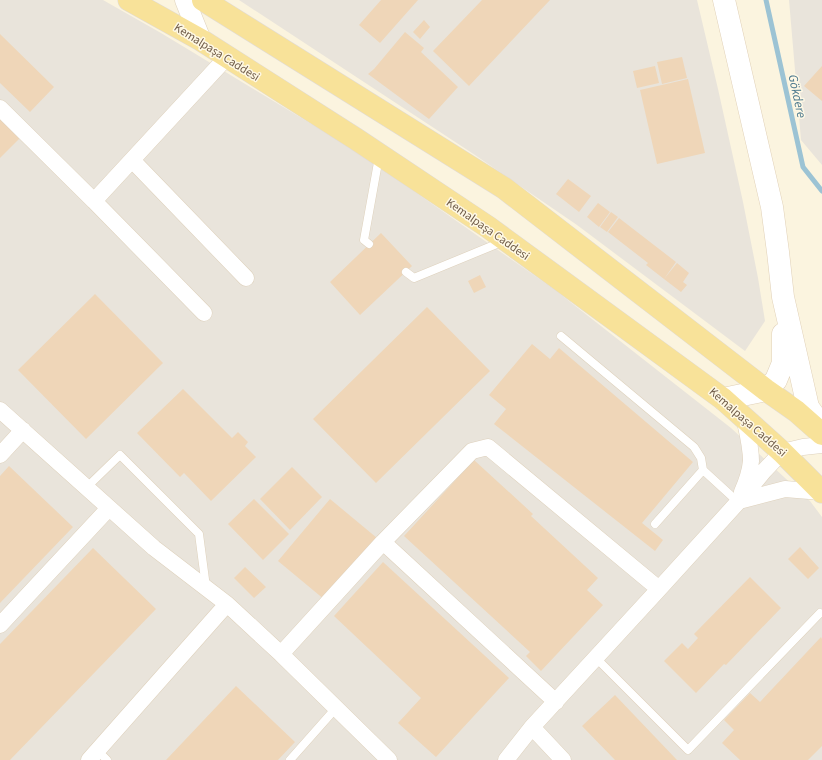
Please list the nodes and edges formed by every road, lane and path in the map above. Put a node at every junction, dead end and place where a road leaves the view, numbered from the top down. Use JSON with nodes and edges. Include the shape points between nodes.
{"nodes":[{"id":1,"x":129,"y":0,"type":"edge"},
{"id":2,"x":185,"y":0,"type":"edge"},
{"id":3,"x":203,"y":0,"type":"edge"},
{"id":4,"x":724,"y":0,"type":"edge"},
{"id":5,"x":201,"y":40,"type":"junction"},
{"id":6,"x":227,"y":57,"type":"junction"},
{"id":7,"x":0,"y":108,"type":"edge"},
{"id":8,"x":379,"y":154,"type":"junction"},
{"id":9,"x":132,"y":160,"type":"junction"},
{"id":10,"x":94,"y":201,"type":"junction"},
{"id":11,"x":506,"y":240,"type":"junction"},
{"id":12,"x":369,"y":244,"type":"dead end"},
{"id":13,"x":406,"y":272,"type":"dead end"},
{"id":14,"x":246,"y":278,"type":"dead end"},
{"id":15,"x":783,"y":297,"type":"junction"},
{"id":16,"x":204,"y":314,"type":"dead end"},
{"id":17,"x":562,"y":336,"type":"dead end"},
{"id":18,"x":766,"y":390,"type":"junction"},
{"id":19,"x":723,"y":399,"type":"junction"},
{"id":20,"x":0,"y":410,"type":"edge"},
{"id":21,"x":744,"y":417,"type":"junction"},
{"id":22,"x":822,"y":428,"type":"edge"},
{"id":23,"x":23,"y":430,"type":"junction"},
{"id":24,"x":822,"y":434,"type":"edge"},
{"id":25,"x":822,"y":445,"type":"edge"},
{"id":26,"x":782,"y":452,"type":"junction"},
{"id":27,"x":0,"y":455,"type":"edge"},
{"id":28,"x":703,"y":470,"type":"junction"},
{"id":29,"x":87,"y":487,"type":"junction"},
{"id":30,"x":822,"y":492,"type":"edge"},
{"id":31,"x":738,"y":502,"type":"junction"},
{"id":32,"x":109,"y":508,"type":"junction"},
{"id":33,"x":655,"y":524,"type":"dead end"},
{"id":34,"x":383,"y":542,"type":"junction"},
{"id":35,"x":206,"y":588,"type":"junction"},
{"id":36,"x":659,"y":589,"type":"junction"},
{"id":37,"x":227,"y":604,"type":"junction"},
{"id":38,"x":820,"y":614,"type":"dead end"},
{"id":39,"x":0,"y":625,"type":"edge"},
{"id":40,"x":282,"y":654,"type":"junction"},
{"id":41,"x":596,"y":658,"type":"junction"},
{"id":42,"x":556,"y":702,"type":"junction"},
{"id":43,"x":336,"y":708,"type":"junction"},
{"id":44,"x":532,"y":727,"type":"junction"},
{"id":45,"x":98,"y":757,"type":"edge"},
{"id":46,"x":290,"y":760,"type":"edge"},
{"id":47,"x":389,"y":760,"type":"edge"},
{"id":48,"x":506,"y":760,"type":"edge"},
{"id":49,"x":563,"y":760,"type":"edge"}],
"edges":[{"from":1,"to":5,"type":"main road","name":"Kemalpaşa Caddesi"},
{"from":2,"to":5,"type":"street"},
{"from":3,"to":18,"type":"main road","via":[[504,188]]},
{"from":4,"to":15,"type":"main road","via":[[772,207]]},
{"from":5,"to":6,"type":"main road","name":"Kemalpaşa Caddesi"},
{"from":6,"to":8,"type":"main road","name":"Kemalpaşa Caddesi"},
{"from":6,"to":9,"type":"street"},
{"from":7,"to":10,"type":"street"},
{"from":8,"to":11,"type":"main road","name":"Kemalpaşa Caddesi"},
{"from":8,"to":12,"type":"lane","via":[[364,240]]},
{"from":9,"to":10,"type":"street"},
{"from":9,"to":14,"type":"street"},
{"from":10,"to":16,"type":"street"},
{"from":11,"to":13,"type":"lane","via":[[414,278]]},
{"from":11,"to":19,"type":"main road","name":"Kemalpaşa Caddesi"},
{"from":15,"to":18,"type":"main road","via":[[783,363],[776,380]]},
{"from":15,"to":22,"type":"main road","via":[[808,407]]},
{"from":17,"to":28,"type":"lane","via":[[694,447],[701,458]]},
{"from":18,"to":19,"type":"main road"},
{"from":18,"to":24,"type":"main road","via":[[796,411]]},
{"from":19,"to":21,"type":"main road","name":"Kemalpaşa Caddesi"},
{"from":20,"to":23,"type":"street"},
{"from":21,"to":26,"type":"main road","name":"Kemalpaşa Caddesi"},
{"from":21,"to":31,"type":"street","via":[[751,462]]},
{"from":23,"to":27,"type":"street"},
{"from":23,"to":29,"type":"street"},
{"from":25,"to":26,"type":"street"},
{"from":26,"to":30,"type":"main road","name":"Kemalpaşa Caddesi"},
{"from":26,"to":31,"type":"street"},
{"from":28,"to":31,"type":"lane"},
{"from":28,"to":33,"type":"lane"},
{"from":29,"to":32,"type":"street"},
{"from":29,"to":35,"type":"lane","via":[[120,455],[199,534]]},
{"from":30,"to":31,"type":"street","via":[[785,489]]},
{"from":31,"to":36,"type":"street"},
{"from":32,"to":35,"type":"street","via":[[154,548]]},
{"from":32,"to":39,"type":"street"},
{"from":34,"to":36,"type":"street","via":[[472,451],[488,448]]},
{"from":34,"to":40,"type":"street"},
{"from":34,"to":42,"type":"street"},
{"from":35,"to":37,"type":"street"},
{"from":36,"to":41,"type":"street"},
{"from":37,"to":40,"type":"street"},
{"from":37,"to":45,"type":"street"},
{"from":38,"to":41,"type":"lane","via":[[688,750]]},
{"from":40,"to":43,"type":"street"},
{"from":41,"to":42,"type":"street"},
{"from":42,"to":44,"type":"street"},
{"from":43,"to":46,"type":"lane"},
{"from":43,"to":47,"type":"street"},
{"from":44,"to":48,"type":"street"},
{"from":44,"to":49,"type":"street"}]}
